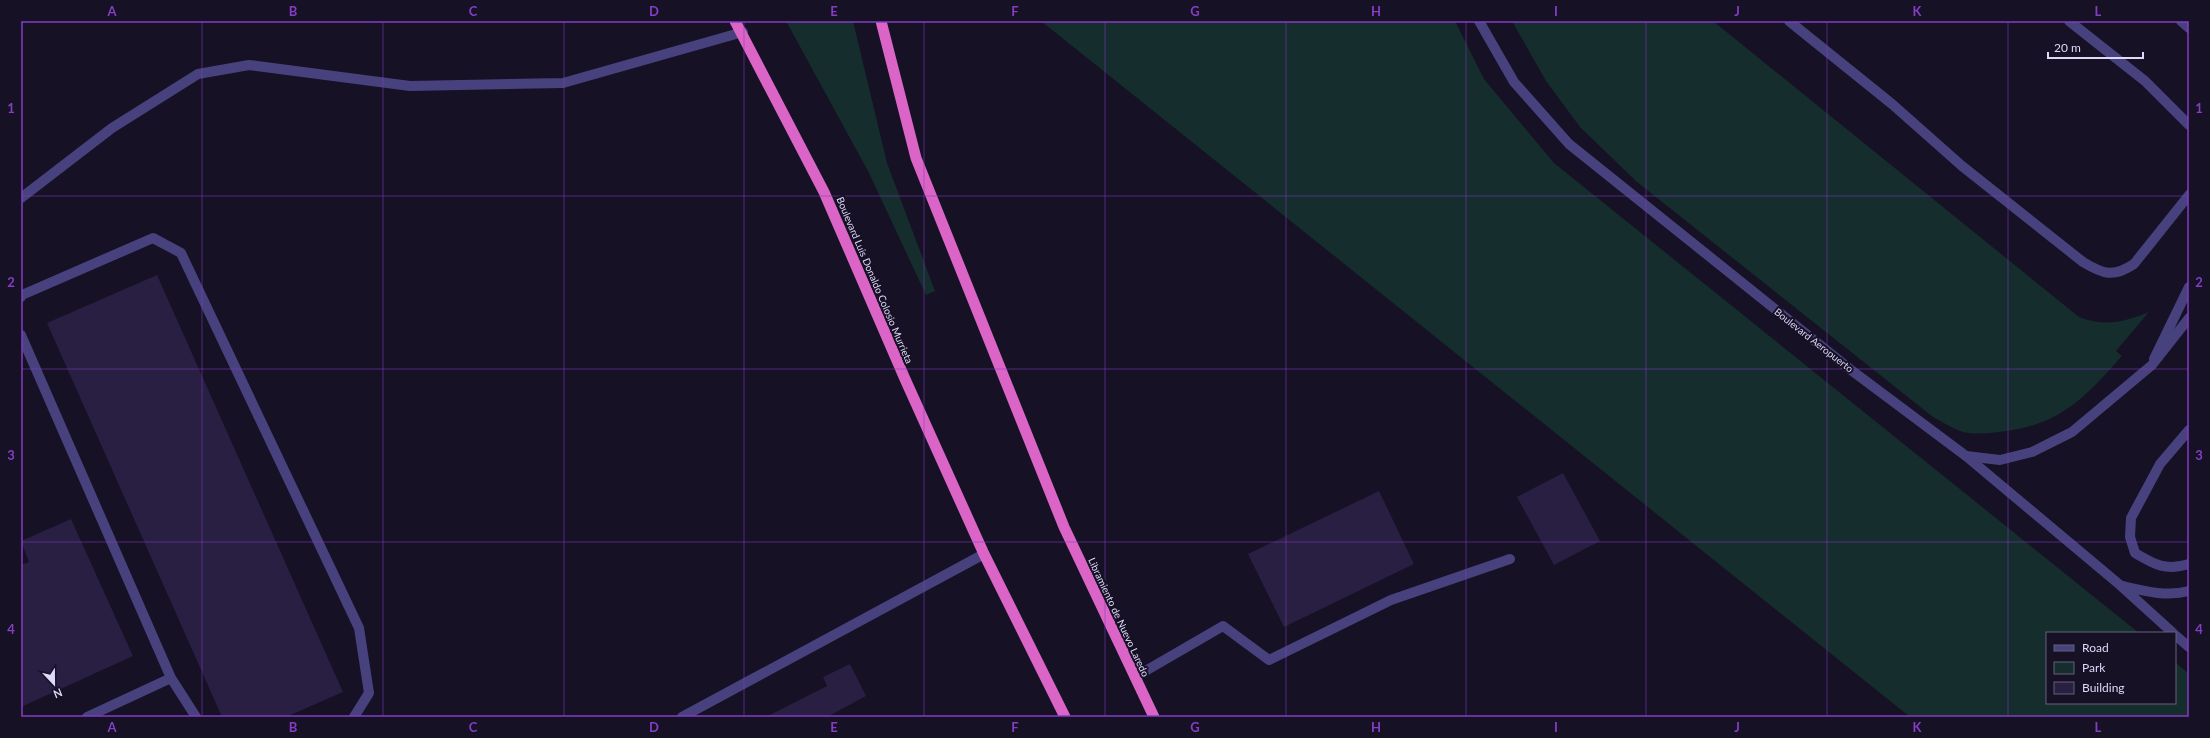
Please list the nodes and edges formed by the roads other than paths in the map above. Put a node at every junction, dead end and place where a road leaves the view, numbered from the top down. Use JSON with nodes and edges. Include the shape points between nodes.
{"nodes":[{"id":1,"x":735,"y":21,"type":"edge"},
{"id":2,"x":881,"y":21,"type":"edge"},
{"id":3,"x":1479,"y":21,"type":"edge"},
{"id":4,"x":1789,"y":21,"type":"edge"},
{"id":5,"x":2069,"y":21,"type":"edge"},
{"id":6,"x":2181,"y":21,"type":"edge"},
{"id":7,"x":2189,"y":28,"type":"edge"},
{"id":8,"x":743,"y":32,"type":"junction"},
{"id":9,"x":2189,"y":125,"type":"edge"},
{"id":10,"x":2189,"y":195,"type":"edge"},
{"id":11,"x":21,"y":198,"type":"edge"},
{"id":12,"x":2189,"y":287,"type":"edge"},
{"id":13,"x":21,"y":297,"type":"edge"},
{"id":14,"x":2189,"y":318,"type":"edge"},
{"id":15,"x":21,"y":335,"type":"edge"},
{"id":16,"x":2152,"y":365,"type":"junction"},
{"id":17,"x":2189,"y":430,"type":"edge"},
{"id":18,"x":1966,"y":456,"type":"junction"},
{"id":19,"x":984,"y":554,"type":"junction"},
{"id":20,"x":1510,"y":559,"type":"dead end"},
{"id":21,"x":2189,"y":564,"type":"edge"},
{"id":22,"x":2120,"y":585,"type":"junction"},
{"id":23,"x":2189,"y":591,"type":"edge"},
{"id":24,"x":2172,"y":632,"type":"edge"},
{"id":25,"x":2176,"y":636,"type":"edge"},
{"id":26,"x":2189,"y":647,"type":"edge"},
{"id":27,"x":1135,"y":677,"type":"junction"},
{"id":28,"x":171,"y":678,"type":"junction"},
{"id":29,"x":87,"y":717,"type":"edge"},
{"id":30,"x":196,"y":717,"type":"edge"},
{"id":31,"x":354,"y":717,"type":"edge"},
{"id":32,"x":682,"y":717,"type":"edge"},
{"id":33,"x":1065,"y":717,"type":"edge"},
{"id":34,"x":1154,"y":717,"type":"edge"}],
"edges":[{"from":1,"to":8,"type":"highway","name":"Boulevard Luis Donaldo Colosio Murrieta"},
{"from":2,"to":27,"type":"highway","name":"Libramiento de Nuevo Laredo","via":[[916,158],[1064,527]]},
{"from":3,"to":18,"type":"street","name":"Boulevard Aeropuerto","via":[[1514,82],[1569,144],[1845,365]]},
{"from":4,"to":10,"type":"street","via":[[1892,104],[1962,166],[2083,262],[2098,271],[2110,274],[2123,272],[2134,264]]},
{"from":5,"to":9,"type":"street","via":[[2145,81]]},
{"from":6,"to":7,"type":"street"},
{"from":8,"to":11,"type":"street","via":[[564,83],[410,86],[249,65],[198,74],[112,128]]},
{"from":8,"to":19,"type":"highway","name":"Boulevard Luis Donaldo Colosio Murrieta","via":[[824,192],[904,378]]},
{"from":12,"to":16,"type":"street"},
{"from":13,"to":31,"type":"street","via":[[153,238],[181,253],[359,628],[369,693]]},
{"from":14,"to":16,"type":"street"},
{"from":15,"to":28,"type":"street"},
{"from":16,"to":18,"type":"street","via":[[2072,432],[2032,452],[2000,460]]},
{"from":17,"to":21,"type":"street","via":[[2160,464],[2131,518],[2130,537],[2136,553],[2157,566],[2177,568]]},
{"from":18,"to":22,"type":"street","name":"Boulevard Aeropuerto"},
{"from":19,"to":32,"type":"street"},
{"from":19,"to":33,"type":"highway"},
{"from":20,"to":27,"type":"street","via":[[1391,600],[1269,660],[1223,626]]},
{"from":22,"to":23,"type":"street","via":[[2146,592],[2175,594]]},
{"from":22,"to":24,"type":"street","name":"Boulevard Aeropuerto"},
{"from":25,"to":26,"type":"street","name":"Boulevard Aeropuerto"},
{"from":27,"to":34,"type":"highway","name":"Libramiento de Nuevo Laredo"},
{"from":28,"to":29,"type":"street"},
{"from":28,"to":30,"type":"street"}]}
